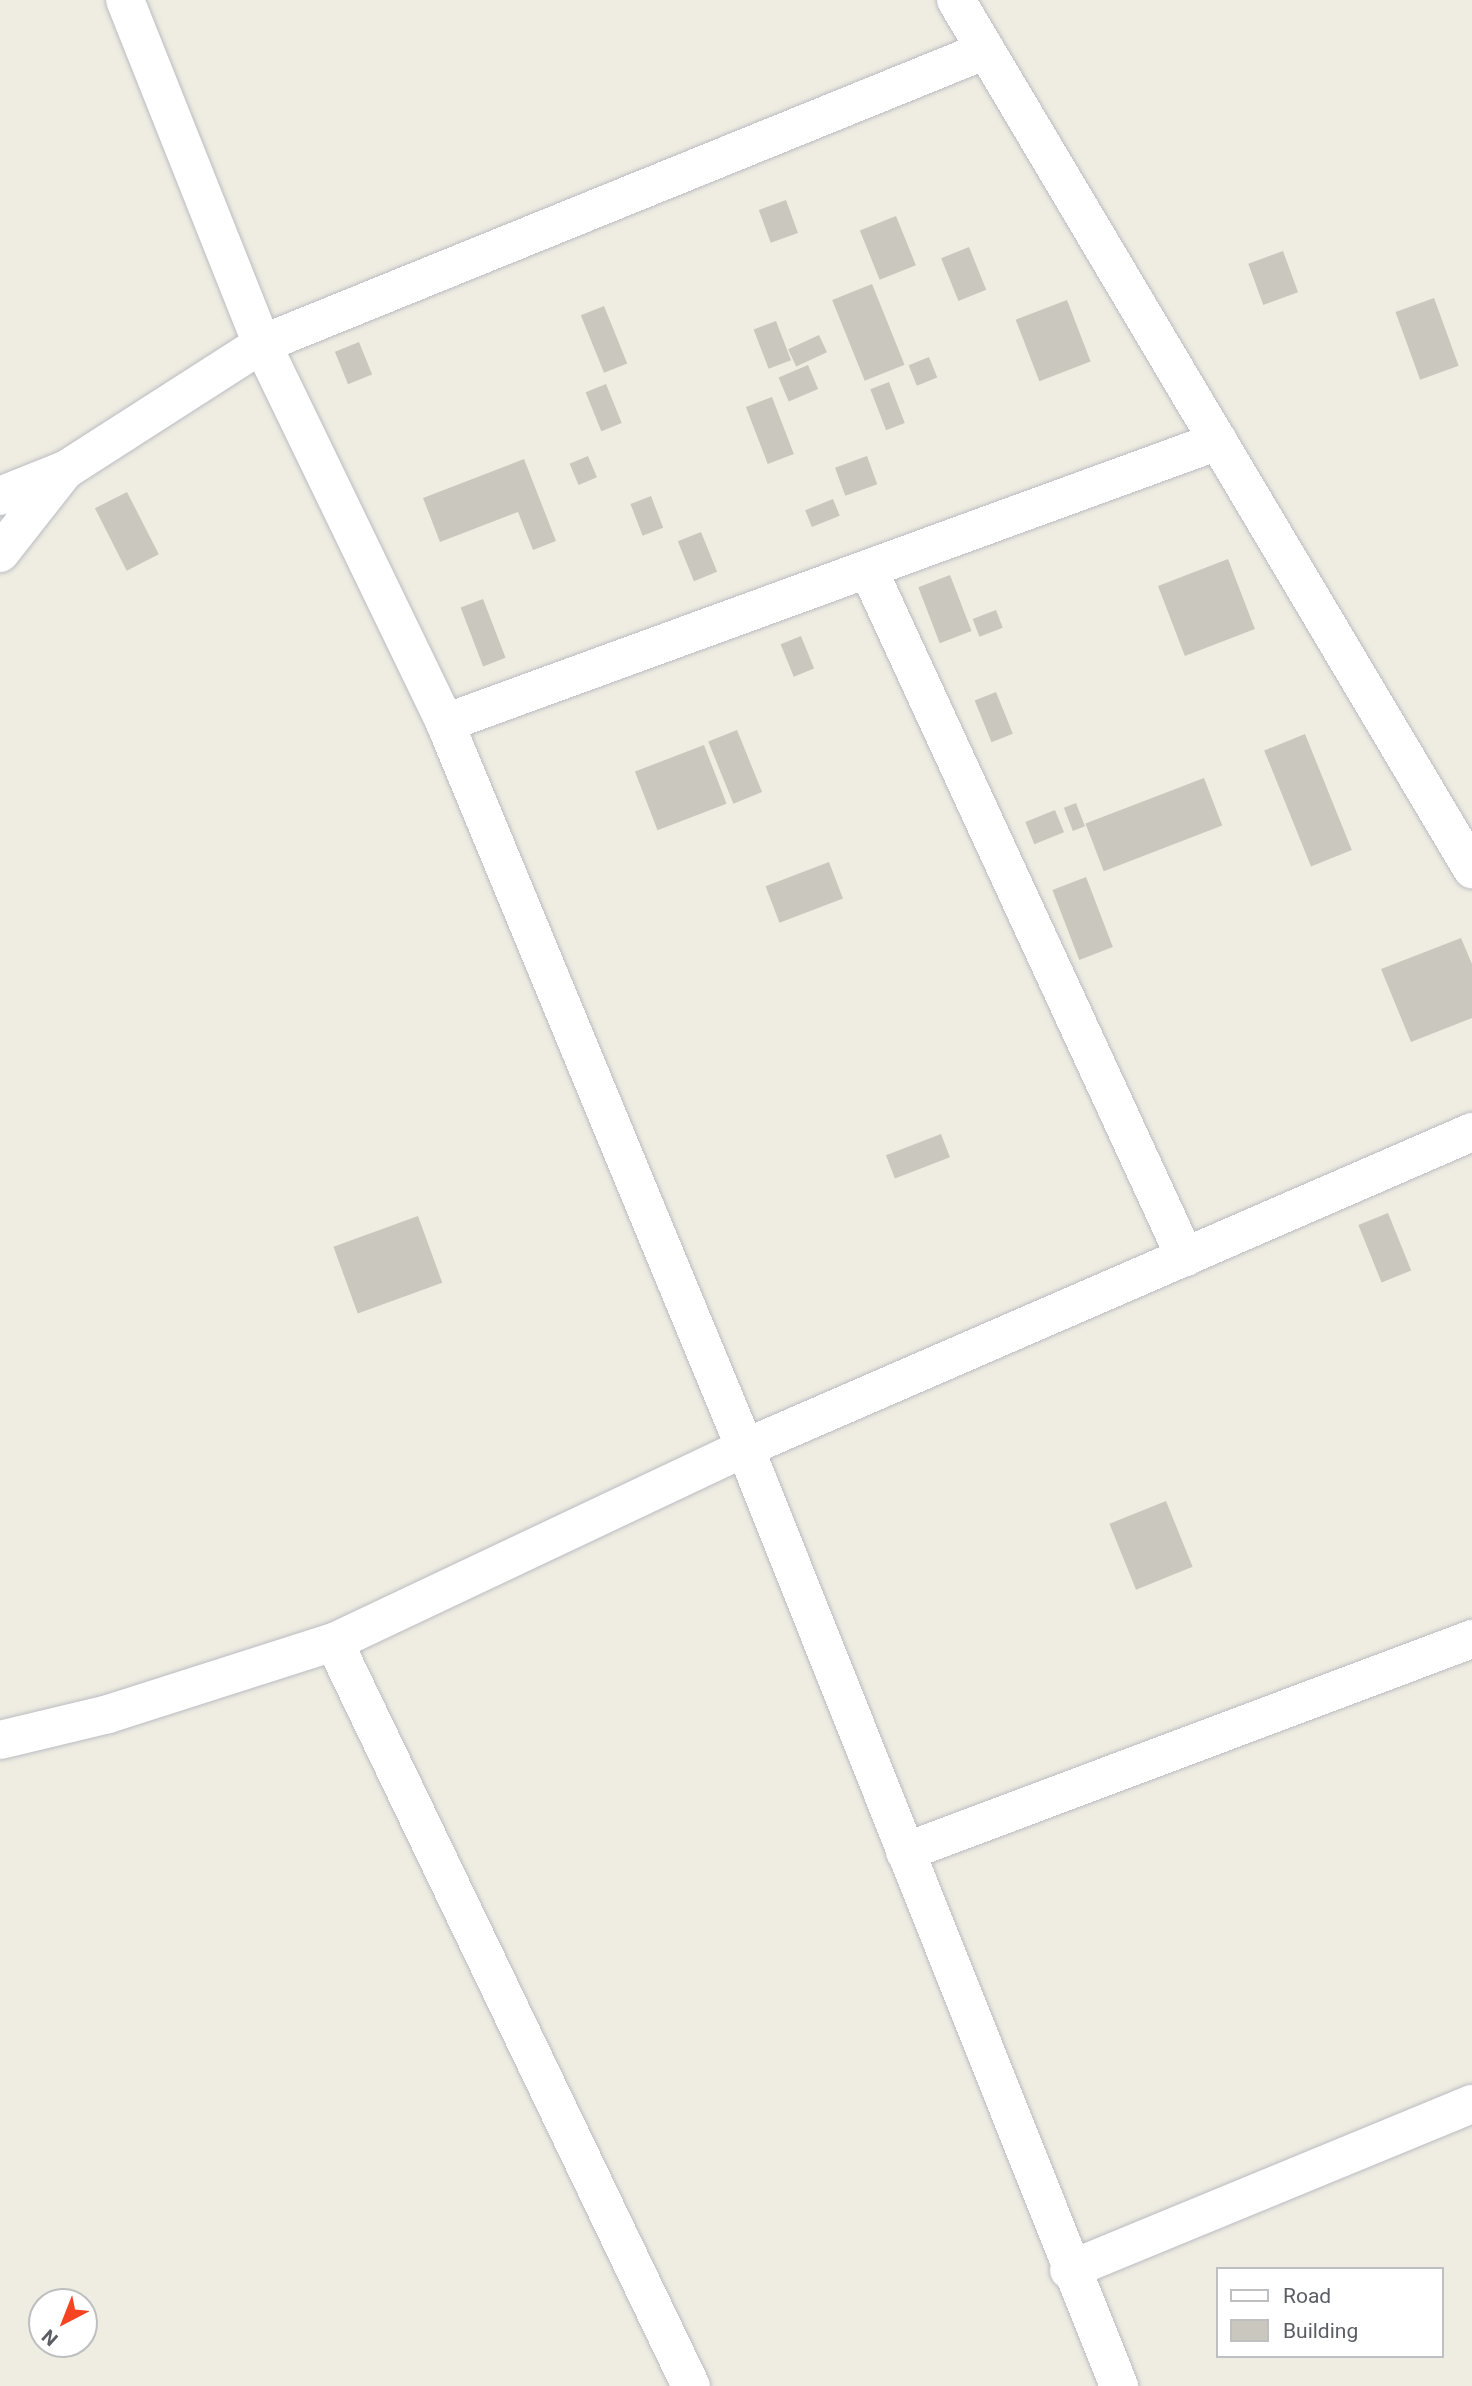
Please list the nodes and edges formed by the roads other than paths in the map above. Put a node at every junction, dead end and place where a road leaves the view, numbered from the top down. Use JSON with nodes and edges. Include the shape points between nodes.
{"nodes":[{"id":1,"x":125,"y":0,"type":"edge"},
{"id":2,"x":956,"y":0,"type":"edge"},
{"id":3,"x":986,"y":50,"type":"junction"},
{"id":4,"x":262,"y":344,"type":"junction"},
{"id":5,"x":1218,"y":441,"type":"junction"},
{"id":6,"x":67,"y":469,"type":"junction"},
{"id":7,"x":0,"y":496,"type":"edge"},
{"id":8,"x":0,"y":553,"type":"edge"},
{"id":9,"x":868,"y":569,"type":"junction"},
{"id":10,"x":445,"y":723,"type":"junction"},
{"id":11,"x":1472,"y":869,"type":"edge"},
{"id":12,"x":1472,"y":1132,"type":"edge"},
{"id":13,"x":1185,"y":1257,"type":"junction"},
{"id":14,"x":745,"y":1448,"type":"junction"},
{"id":15,"x":1472,"y":1639,"type":"edge"},
{"id":16,"x":334,"y":1642,"type":"junction"},
{"id":17,"x":0,"y":1740,"type":"edge"},
{"id":18,"x":905,"y":1852,"type":"junction"},
{"id":19,"x":1472,"y":2104,"type":"edge"},
{"id":20,"x":1069,"y":2270,"type":"junction"},
{"id":21,"x":691,"y":2386,"type":"edge"},
{"id":22,"x":1119,"y":2386,"type":"edge"}],
"edges":[{"from":1,"to":4,"type":"street"},
{"from":2,"to":3,"type":"street"},
{"from":3,"to":4,"type":"street"},
{"from":3,"to":5,"type":"street"},
{"from":4,"to":6,"type":"street"},
{"from":4,"to":10,"type":"street"},
{"from":5,"to":9,"type":"street"},
{"from":5,"to":11,"type":"street"},
{"from":6,"to":7,"type":"street"},
{"from":6,"to":8,"type":"street"},
{"from":9,"to":10,"type":"street"},
{"from":9,"to":13,"type":"street"},
{"from":10,"to":14,"type":"street"},
{"from":12,"to":13,"type":"street"},
{"from":13,"to":14,"type":"street"},
{"from":14,"to":16,"type":"street"},
{"from":14,"to":18,"type":"street"},
{"from":15,"to":18,"type":"street"},
{"from":16,"to":17,"type":"street","via":[[108,1714]]},
{"from":16,"to":21,"type":"street"},
{"from":18,"to":20,"type":"street"},
{"from":19,"to":20,"type":"street"},
{"from":20,"to":22,"type":"street"}]}
